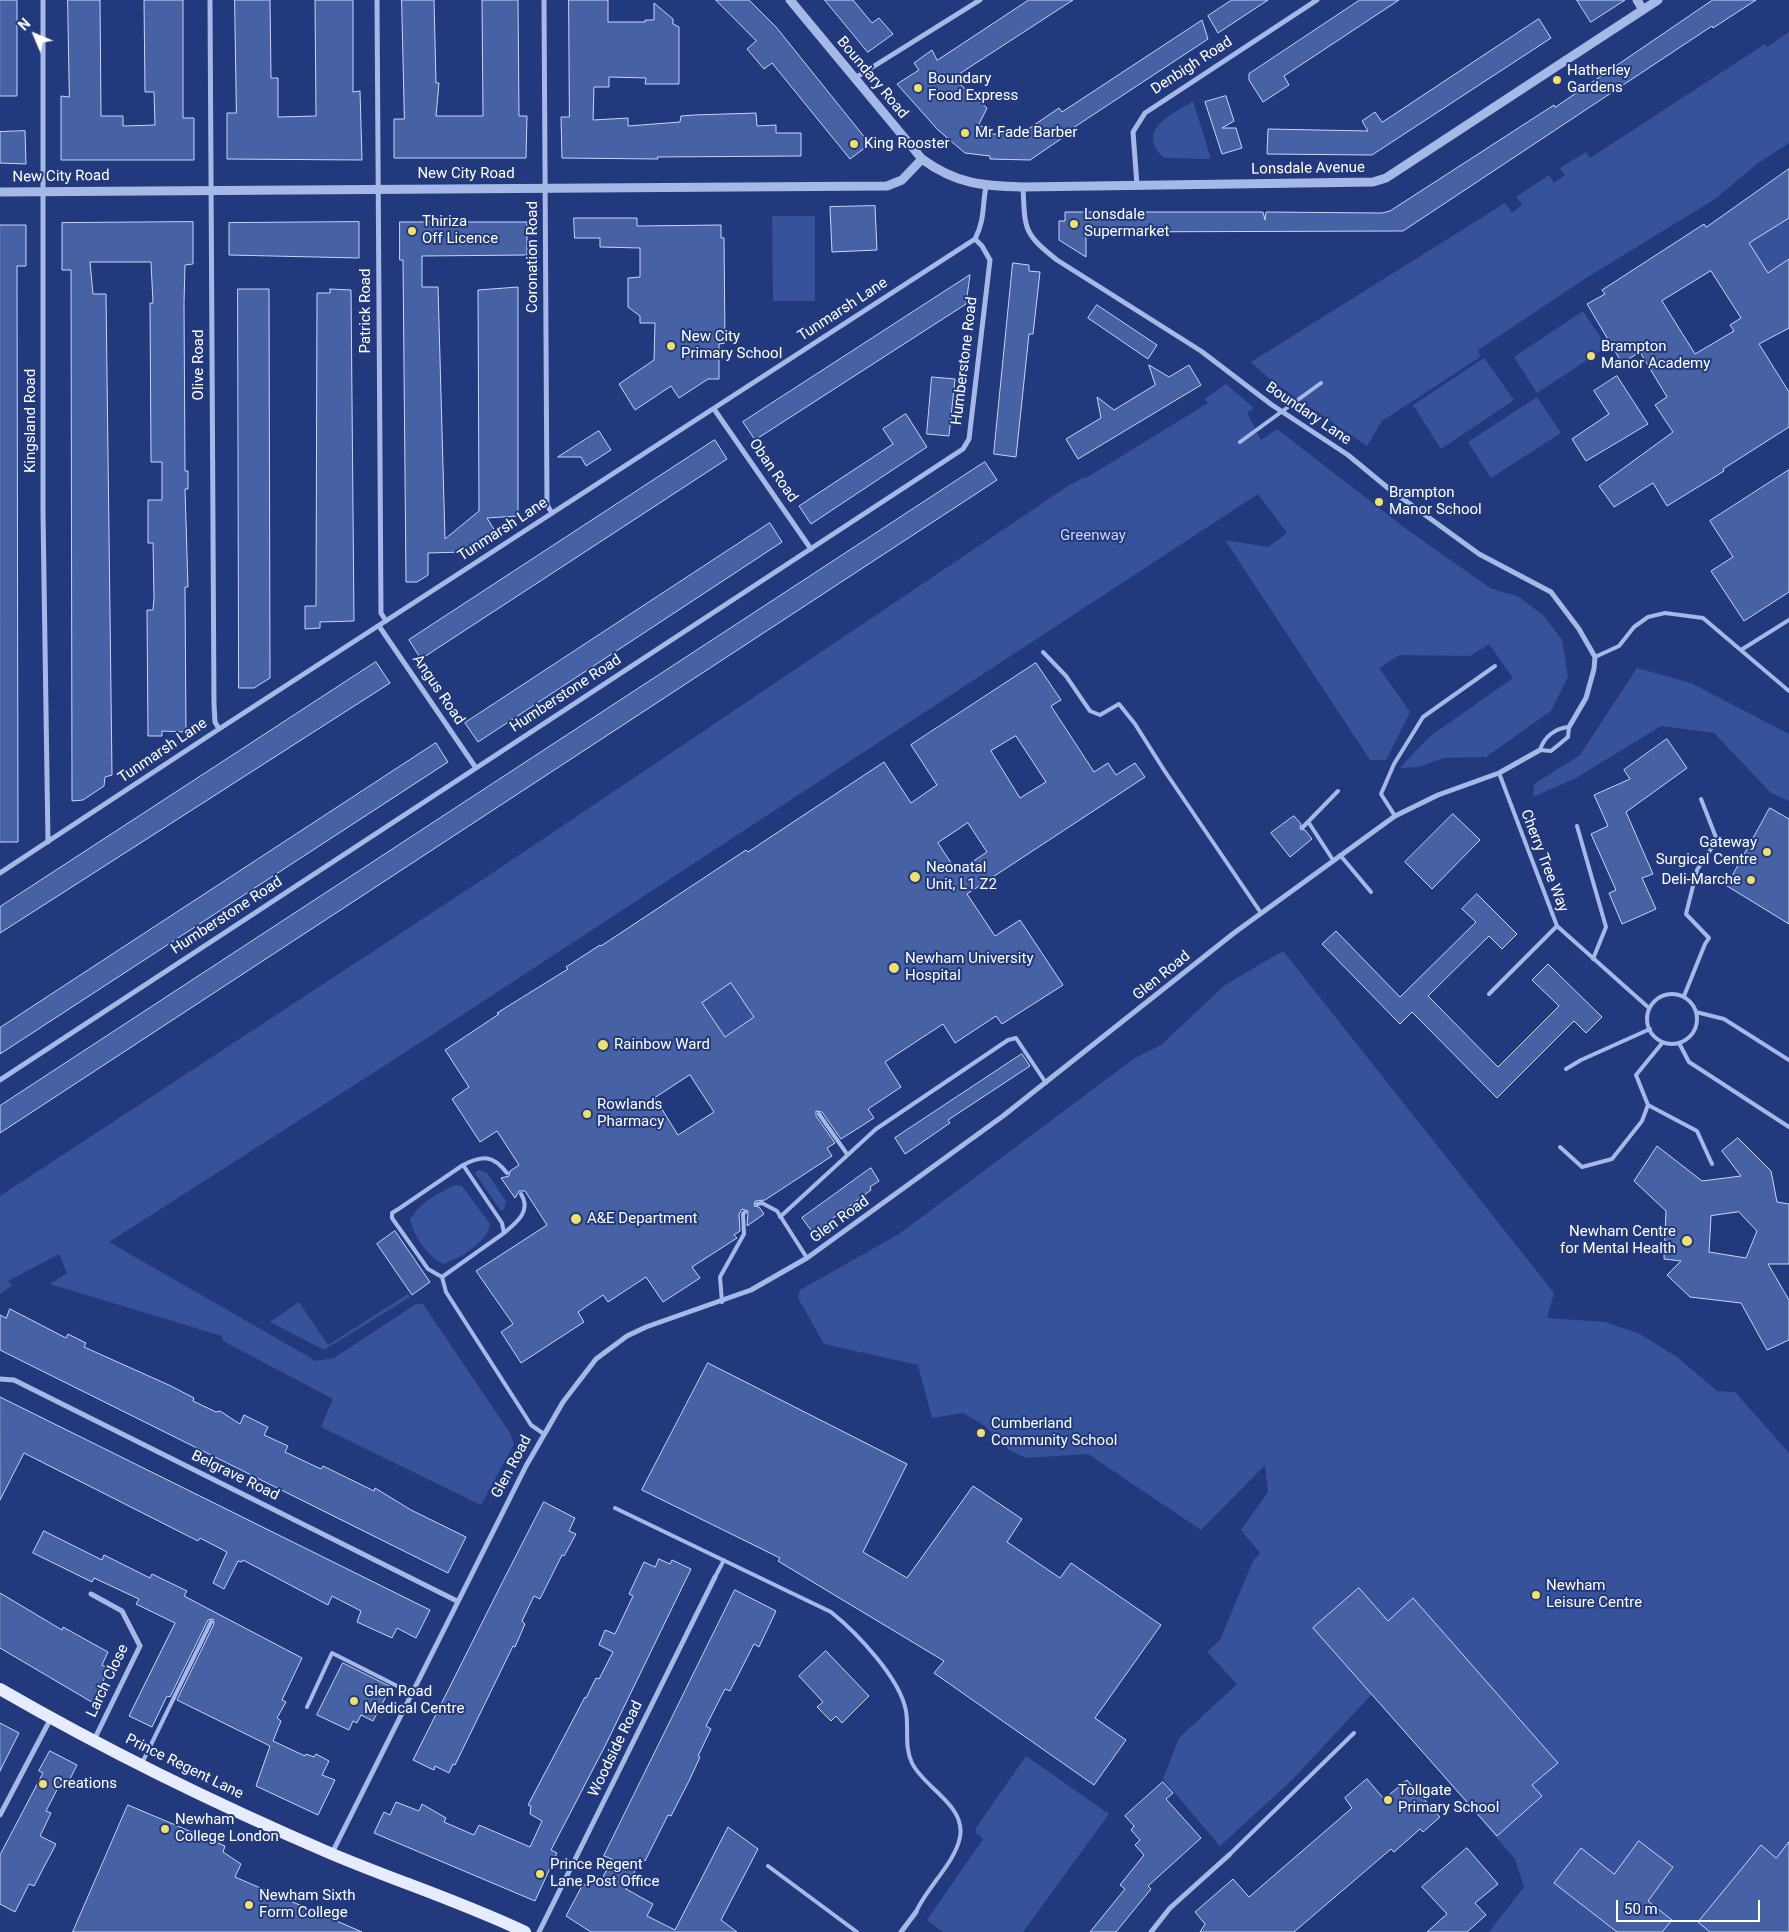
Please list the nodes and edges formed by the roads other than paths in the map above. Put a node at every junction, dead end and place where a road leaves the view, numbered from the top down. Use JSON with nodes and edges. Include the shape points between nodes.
{"nodes":[{"id":1,"x":43,"y":0,"type":"edge"},
{"id":2,"x":210,"y":0,"type":"edge"},
{"id":3,"x":377,"y":0,"type":"edge"},
{"id":4,"x":544,"y":0,"type":"edge"},
{"id":5,"x":790,"y":0,"type":"edge"},
{"id":6,"x":980,"y":0,"type":"edge"},
{"id":7,"x":1317,"y":0,"type":"edge"},
{"id":8,"x":1637,"y":0,"type":"edge"},
{"id":9,"x":1658,"y":0,"type":"edge"},
{"id":10,"x":1644,"y":10,"type":"junction"},
{"id":11,"x":855,"y":78,"type":"junction"},
{"id":12,"x":922,"y":159,"type":"junction"},
{"id":13,"x":1137,"y":185,"type":"junction"},
{"id":14,"x":986,"y":186,"type":"junction"},
{"id":15,"x":1024,"y":187,"type":"junction"},
{"id":16,"x":545,"y":188,"type":"junction"},
{"id":17,"x":380,"y":189,"type":"junction"},
{"id":18,"x":211,"y":190,"type":"junction"},
{"id":19,"x":43,"y":191,"type":"junction"},
{"id":20,"x":0,"y":192,"type":"edge"},
{"id":21,"x":975,"y":239,"type":"junction"},
{"id":22,"x":1321,"y":383,"type":"dead end"},
{"id":23,"x":714,"y":409,"type":"junction"},
{"id":24,"x":1282,"y":412,"type":"junction"},
{"id":25,"x":1240,"y":442,"type":"dead end"},
{"id":26,"x":552,"y":513,"type":"junction"},
{"id":27,"x":811,"y":549,"type":"junction"},
{"id":28,"x":1789,"y":620,"type":"edge"},
{"id":29,"x":386,"y":621,"type":"junction"},
{"id":30,"x":379,"y":626,"type":"junction"},
{"id":31,"x":1741,"y":650,"type":"junction"},
{"id":32,"x":1043,"y":652,"type":"dead end"},
{"id":33,"x":1595,"y":657,"type":"junction"},
{"id":34,"x":1495,"y":666,"type":"dead end"},
{"id":35,"x":1789,"y":691,"type":"edge"},
{"id":36,"x":1569,"y":727,"type":"junction"},
{"id":37,"x":219,"y":729,"type":"junction"},
{"id":38,"x":1540,"y":750,"type":"junction"},
{"id":39,"x":476,"y":768,"type":"junction"},
{"id":40,"x":1499,"y":773,"type":"junction"},
{"id":41,"x":1338,"y":791,"type":"dead end"},
{"id":42,"x":1701,"y":799,"type":"dead end"},
{"id":43,"x":1395,"y":816,"type":"junction"},
{"id":44,"x":1309,"y":824,"type":"junction"},
{"id":45,"x":1576,"y":826,"type":"dead end"},
{"id":46,"x":1303,"y":827,"type":"dead end"},
{"id":47,"x":48,"y":842,"type":"junction"},
{"id":48,"x":1340,"y":855,"type":"junction"},
{"id":49,"x":1333,"y":860,"type":"junction"},
{"id":50,"x":0,"y":873,"type":"edge"},
{"id":51,"x":1371,"y":892,"type":"dead end"},
{"id":52,"x":1261,"y":913,"type":"junction"},
{"id":53,"x":1557,"y":926,"type":"junction"},
{"id":54,"x":1593,"y":959,"type":"junction"},
{"id":55,"x":1489,"y":994,"type":"dead end"},
{"id":56,"x":1684,"y":996,"type":"junction"},
{"id":57,"x":1650,"y":1008,"type":"junction"},
{"id":58,"x":1696,"y":1012,"type":"junction"},
{"id":59,"x":1650,"y":1029,"type":"junction"},
{"id":60,"x":1663,"y":1042,"type":"junction"},
{"id":61,"x":1679,"y":1042,"type":"junction"},
{"id":62,"x":1789,"y":1060,"type":"edge"},
{"id":63,"x":1566,"y":1069,"type":"dead end"},
{"id":64,"x":0,"y":1080,"type":"edge"},
{"id":65,"x":1046,"y":1083,"type":"junction"},
{"id":66,"x":1648,"y":1105,"type":"junction"},
{"id":67,"x":819,"y":1114,"type":"dead end"},
{"id":68,"x":1789,"y":1127,"type":"edge"},
{"id":69,"x":1560,"y":1147,"type":"dead end"},
{"id":70,"x":847,"y":1154,"type":"junction"},
{"id":71,"x":1712,"y":1164,"type":"dead end"},
{"id":72,"x":463,"y":1165,"type":"junction"},
{"id":73,"x":507,"y":1174,"type":"dead end"},
{"id":74,"x":521,"y":1194,"type":"dead end"},
{"id":75,"x":757,"y":1204,"type":"dead end"},
{"id":76,"x":745,"y":1212,"type":"dead end"},
{"id":77,"x":780,"y":1216,"type":"junction"},
{"id":78,"x":504,"y":1233,"type":"junction"},
{"id":79,"x":807,"y":1258,"type":"junction"},
{"id":80,"x":442,"y":1277,"type":"junction"},
{"id":81,"x":722,"y":1302,"type":"junction"},
{"id":82,"x":0,"y":1379,"type":"edge"},
{"id":83,"x":544,"y":1434,"type":"junction"},
{"id":84,"x":615,"y":1508,"type":"dead end"},
{"id":85,"x":724,"y":1560,"type":"junction"},
{"id":86,"x":715,"y":1577,"type":"joint"},
{"id":87,"x":91,"y":1594,"type":"dead end"},
{"id":88,"x":457,"y":1601,"type":"junction"},
{"id":89,"x":211,"y":1622,"type":"dead end"},
{"id":90,"x":0,"y":1689,"type":"edge"},
{"id":91,"x":411,"y":1693,"type":"junction"},
{"id":92,"x":307,"y":1707,"type":"dead end"},
{"id":93,"x":51,"y":1718,"type":"junction"},
{"id":94,"x":1354,"y":1733,"type":"dead end"},
{"id":95,"x":94,"y":1740,"type":"junction"},
{"id":96,"x":142,"y":1765,"type":"junction"},
{"id":97,"x":0,"y":1814,"type":"edge"},
{"id":98,"x":331,"y":1854,"type":"junction"},
{"id":99,"x":1229,"y":1855,"type":"joint"},
{"id":100,"x":768,"y":1866,"type":"dead end"},
{"id":101,"x":916,"y":1912,"type":"joint"},
{"id":102,"x":525,"y":1932,"type":"edge"},
{"id":103,"x":539,"y":1932,"type":"edge"},
{"id":104,"x":857,"y":1932,"type":"edge"},
{"id":105,"x":901,"y":1932,"type":"edge"},
{"id":106,"x":1151,"y":1932,"type":"edge"}],
"edges":[{"from":1,"to":19,"type":"street","name":"Kingsland Road"},
{"from":2,"to":18,"type":"street","name":"Olive Road"},
{"from":3,"to":17,"type":"street","name":"Patrick Road"},
{"from":4,"to":16,"type":"street","name":"Coronation Road"},
{"from":5,"to":11,"type":"street","name":"Boundary Road"},
{"from":6,"to":11,"type":"street"},
{"from":7,"to":13,"type":"street","name":"Denbigh Road","via":[[1145,113],[1133,132]]},
{"from":8,"to":10,"type":"street"},
{"from":9,"to":10,"type":"street","name":"Lonsdale Avenue"},
{"from":10,"to":13,"type":"street","name":"Lonsdale Avenue","via":[[1386,178],[1372,182]]},
{"from":11,"to":12,"type":"street","name":"Boundary Road"},
{"from":12,"to":14,"type":"street","name":"Boundary Road","via":[[940,172]]},
{"from":12,"to":16,"type":"street","name":"New City Road","via":[[902,180],[887,186]]},
{"from":13,"to":15,"type":"street","name":"Lonsdale Avenue"},
{"from":14,"to":15,"type":"street","name":"Boundary Road"},
{"from":14,"to":21,"type":"street","via":[[983,222]]},
{"from":15,"to":24,"type":"street","name":"Boundary Lane","via":[[1028,232],[1037,244],[1202,352]]},
{"from":16,"to":17,"type":"street","name":"New City Road"},
{"from":16,"to":26,"type":"street","name":"Coronation Road","via":[[547,505]]},
{"from":17,"to":18,"type":"street","name":"New City Road"},
{"from":17,"to":29,"type":"street","name":"Patrick Road","via":[[381,613]]},
{"from":18,"to":19,"type":"street","name":"New City Road"},
{"from":18,"to":37,"type":"street","name":"Olive Road","via":[[214,704],[215,722]]},
{"from":19,"to":20,"type":"street","name":"New City Road"},
{"from":19,"to":47,"type":"street","name":"Kingsland Road","via":[[43,523]]},
{"from":21,"to":23,"type":"street","name":"Tunmarsh Lane"},
{"from":21,"to":27,"type":"street","name":"Humberstone Road","via":[[990,260],[969,439],[963,449]]},
{"from":22,"to":24,"type":"lane"},
{"from":23,"to":26,"type":"street","name":"Tunmarsh Lane"},
{"from":23,"to":27,"type":"street","name":"Oban Road"},
{"from":24,"to":25,"type":"lane"},
{"from":24,"to":33,"type":"street","name":"Boundary Lane","via":[[1348,455],[1479,554],[1551,592]]},
{"from":26,"to":29,"type":"street","name":"Tunmarsh Lane"},
{"from":27,"to":39,"type":"street","name":"Humberstone Road"},
{"from":28,"to":31,"type":"lane"},
{"from":29,"to":30,"type":"street","name":"Tunmarsh Lane"},
{"from":30,"to":37,"type":"street","name":"Tunmarsh Lane"},
{"from":30,"to":39,"type":"street","name":"Angus Road"},
{"from":31,"to":33,"type":"lane","via":[[1702,618],[1665,613],[1648,617],[1634,627],[1619,646]]},
{"from":31,"to":35,"type":"lane"},
{"from":32,"to":52,"type":"lane","via":[[1066,676],[1094,714],[1119,704]]},
{"from":33,"to":36,"type":"street","name":"Glen Road","via":[[1586,698]]},
{"from":34,"to":43,"type":"lane","via":[[1423,717],[1394,764],[1381,794]]},
{"from":36,"to":38,"type":"lane","name":"Glen Road","via":[[1560,728],[1543,741]]},
{"from":36,"to":38,"type":"lane","name":"Glen Road","via":[[1568,736],[1551,751]]},
{"from":37,"to":47,"type":"street","name":"Tunmarsh Lane"},
{"from":38,"to":40,"type":"street","name":"Glen Road"},
{"from":39,"to":64,"type":"street","name":"Humberstone Road"},
{"from":40,"to":43,"type":"street","name":"Glen Road","via":[[1438,795]]},
{"from":40,"to":53,"type":"lane","name":"Cherry Tree Way"},
{"from":41,"to":44,"type":"lane"},
{"from":42,"to":56,"type":"lane","via":[[1717,840],[1697,870],[1686,914],[1710,938],[1704,944]]},
{"from":43,"to":48,"type":"street","name":"Glen Road"},
{"from":44,"to":46,"type":"lane"},
{"from":44,"to":49,"type":"lane"},
{"from":45,"to":54,"type":"lane","via":[[1606,927]]},
{"from":47,"to":50,"type":"street","name":"Tunmarsh Lane"},
{"from":48,"to":49,"type":"street","name":"Glen Road"},
{"from":48,"to":51,"type":"lane"},
{"from":49,"to":52,"type":"street","name":"Glen Road"},
{"from":52,"to":65,"type":"street","name":"Glen Road"},
{"from":53,"to":54,"type":"lane","name":"Cherry Tree Way"},
{"from":53,"to":55,"type":"lane"},
{"from":54,"to":57,"type":"lane","name":"Cherry Tree Way"},
{"from":56,"to":57,"type":"lane","via":[[1668,994]]},
{"from":56,"to":58,"type":"lane"},
{"from":57,"to":59,"type":"lane","via":[[1647,1016]]},
{"from":58,"to":61,"type":"lane","via":[[1693,1032]]},
{"from":58,"to":62,"type":"lane","via":[[1724,1019]]},
{"from":59,"to":60,"type":"lane"},
{"from":59,"to":63,"type":"lane"},
{"from":60,"to":61,"type":"lane"},
{"from":60,"to":66,"type":"lane","via":[[1636,1075]]},
{"from":61,"to":68,"type":"lane","via":[[1689,1062]]},
{"from":65,"to":70,"type":"lane","via":[[1016,1038],[1008,1040],[876,1128]]},
{"from":65,"to":79,"type":"street","name":"Glen Road"},
{"from":66,"to":69,"type":"lane","via":[[1642,1121],[1612,1159],[1582,1167]]},
{"from":66,"to":71,"type":"lane","via":[[1697,1131]]},
{"from":67,"to":70,"type":"lane"},
{"from":70,"to":77,"type":"lane"},
{"from":72,"to":73,"type":"lane","via":[[482,1157],[497,1163]]},
{"from":72,"to":78,"type":"lane","via":[[502,1223]]},
{"from":72,"to":80,"type":"lane","via":[[392,1213],[392,1218],[428,1269]]},
{"from":74,"to":78,"type":"lane","via":[[525,1207],[522,1218]]},
{"from":75,"to":77,"type":"lane","via":[[762,1202]]},
{"from":76,"to":81,"type":"lane","via":[[744,1234],[720,1277]]},
{"from":77,"to":79,"type":"lane"},
{"from":78,"to":80,"type":"lane"},
{"from":79,"to":81,"type":"street","name":"Glen Road","via":[[751,1290]]},
{"from":80,"to":83,"type":"lane","via":[[446,1292],[531,1425]]},
{"from":81,"to":83,"type":"street","name":"Glen Road","via":[[646,1327],[611,1347],[581,1377]]},
{"from":82,"to":88,"type":"street","name":"Belgrave Road","via":[[14,1380]]},
{"from":83,"to":88,"type":"street","name":"Glen Road"},
{"from":84,"to":85,"type":"lane"},
{"from":85,"to":86,"type":"lane"},
{"from":85,"to":101,"type":"lane","via":[[831,1612],[863,1642],[896,1688],[906,1712],[908,1752],[912,1763],[948,1804],[960,1826],[957,1847],[923,1895]]},
{"from":86,"to":103,"type":"street","name":"Woodside Road"},
{"from":87,"to":95,"type":"street","name":"Larch Close","via":[[122,1611],[140,1646]]},
{"from":88,"to":91,"type":"street","name":"Glen Road"},
{"from":89,"to":96,"type":"lane"},
{"from":90,"to":93,"type":"main road","name":"Prince Regent Lane"},
{"from":91,"to":92,"type":"lane","via":[[332,1653]]},
{"from":91,"to":98,"type":"street","name":"Glen Road"},
{"from":93,"to":95,"type":"main road","name":"Prince Regent Lane"},
{"from":93,"to":97,"type":"street"},
{"from":94,"to":99,"type":"lane"},
{"from":95,"to":96,"type":"main road","name":"Prince Regent Lane"},
{"from":96,"to":98,"type":"main road","name":"Prince Regent Lane"},
{"from":98,"to":102,"type":"main road","name":"Prince Regent Lane"},
{"from":99,"to":106,"type":"street","via":[[1170,1908]]},
{"from":100,"to":104,"type":"lane"},
{"from":101,"to":105,"type":"street"}]}
